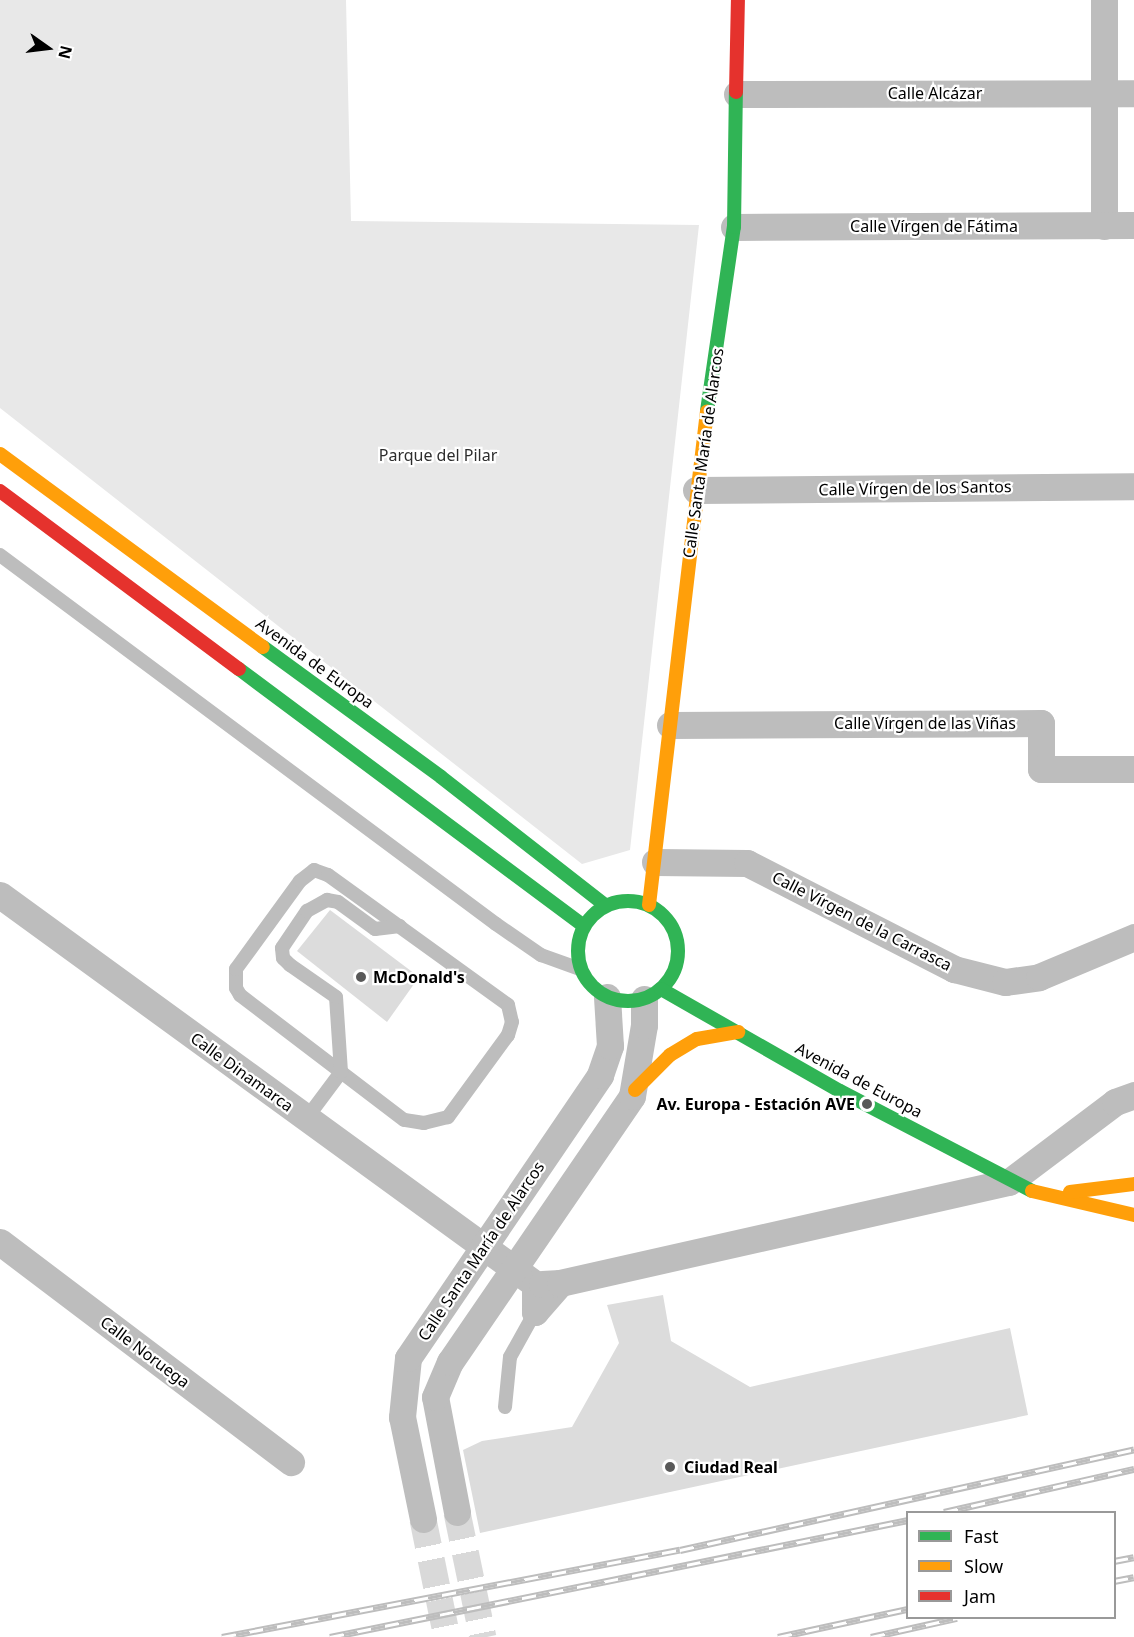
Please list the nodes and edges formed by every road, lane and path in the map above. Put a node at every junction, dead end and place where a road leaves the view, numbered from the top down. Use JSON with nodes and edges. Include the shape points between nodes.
{"nodes":[{"id":1,"x":738,"y":0,"type":"edge"},
{"id":2,"x":1104,"y":0,"type":"edge"},
{"id":3,"x":1104,"y":93,"type":"junction"},
{"id":4,"x":1134,"y":93,"type":"edge"},
{"id":5,"x":737,"y":94,"type":"junction"},
{"id":6,"x":1134,"y":225,"type":"edge"},
{"id":7,"x":1104,"y":226,"type":"junction"},
{"id":8,"x":734,"y":227,"type":"junction"},
{"id":9,"x":0,"y":454,"type":"edge"},
{"id":10,"x":1134,"y":486,"type":"edge"},
{"id":11,"x":0,"y":490,"type":"edge"},
{"id":12,"x":696,"y":490,"type":"junction"},
{"id":13,"x":0,"y":555,"type":"edge"},
{"id":14,"x":670,"y":725,"type":"junction"},
{"id":15,"x":1134,"y":769,"type":"edge"},
{"id":16,"x":655,"y":862,"type":"junction"},
{"id":17,"x":0,"y":895,"type":"edge"},
{"id":18,"x":605,"y":905,"type":"junction"},
{"id":19,"x":649,"y":905,"type":"junction"},
{"id":20,"x":400,"y":926,"type":"junction"},
{"id":21,"x":584,"y":926,"type":"junction"},
{"id":22,"x":1134,"y":937,"type":"edge"},
{"id":23,"x":580,"y":969,"type":"junction"},
{"id":24,"x":652,"y":994,"type":"junction"},
{"id":25,"x":608,"y":997,"type":"junction"},
{"id":26,"x":738,"y":1032,"type":"junction"},
{"id":27,"x":341,"y":1072,"type":"junction"},
{"id":28,"x":635,"y":1090,"type":"junction"},
{"id":29,"x":1134,"y":1095,"type":"edge"},
{"id":30,"x":306,"y":1119,"type":"junction"},
{"id":31,"x":1009,"y":1182,"type":"junction"},
{"id":32,"x":1134,"y":1184,"type":"edge"},
{"id":33,"x":1043,"y":1196,"type":"junction"},
{"id":34,"x":1134,"y":1215,"type":"edge"},
{"id":35,"x":0,"y":1242,"type":"edge"},
{"id":36,"x":483,"y":1249,"type":"junction"},
{"id":37,"x":537,"y":1280,"type":"junction"},
{"id":38,"x":535,"y":1312,"type":"joint"},
{"id":39,"x":505,"y":1407,"type":"dead end"},
{"id":40,"x":291,"y":1462,"type":"dead end"},
{"id":41,"x":457,"y":1512,"type":"tunnel mouth"},
{"id":42,"x":423,"y":1519,"type":"tunnel mouth"}],
"edges":[{"from":1,"to":5,"type":"main road","name":"Calle Santa María de Alarcos"},
{"from":2,"to":3,"type":"street"},
{"from":3,"to":4,"type":"street","name":"Calle Alcázar"},
{"from":3,"to":5,"type":"street","name":"Calle Alcázar"},
{"from":3,"to":7,"type":"street"},
{"from":5,"to":8,"type":"main road","name":"Calle Santa María de Alarcos"},
{"from":6,"to":7,"type":"street","name":"Calle Vírgen de Fátima"},
{"from":7,"to":8,"type":"street","name":"Calle Vírgen de Fátima"},
{"from":8,"to":12,"type":"main road","name":"Calle Santa María de Alarcos"},
{"from":9,"to":18,"type":"main road","name":"Avenida de Europa","via":[[441,777]]},
{"from":10,"to":12,"type":"street","name":"Calle Vírgen de los Santos"},
{"from":11,"to":21,"type":"main road"},
{"from":12,"to":14,"type":"main road","name":"Calle Santa María de Alarcos"},
{"from":13,"to":23,"type":"lane","via":[[496,924],[541,955]]},
{"from":14,"to":15,"type":"street","name":"Calle Vírgen de las Viñas","via":[[1041,723],[1041,769]]},
{"from":14,"to":16,"type":"main road","name":"Calle Santa María de Alarcos"},
{"from":16,"to":19,"type":"main road","name":"Calle Santa María de Alarcos"},
{"from":16,"to":22,"type":"street","name":"Calle Vírgen de la Carrasca","via":[[747,863],[954,969],[1005,982],[1039,977]]},
{"from":17,"to":30,"type":"street","name":"Calle Dinamarca"},
{"from":18,"to":19,"type":"main road","via":[[627,900]]},
{"from":18,"to":21,"type":"main road"},
{"from":19,"to":24,"type":"main road","via":[[668,920],[678,944],[675,969]]},
{"from":20,"to":27,"type":"lane","via":[[375,929],[338,902],[327,900],[307,911],[282,948],[290,965],[336,997]]},
{"from":20,"to":27,"type":"lane","via":[[328,875],[314,870],[300,881],[236,969],[240,995]]},
{"from":20,"to":27,"type":"lane","via":[[508,1005],[512,1022],[508,1035],[448,1117],[439,1120],[404,1120]]},
{"from":21,"to":23,"type":"main road","via":[[577,947]]},
{"from":23,"to":25,"type":"main road","via":[[591,986]]},
{"from":24,"to":25,"type":"main road","via":[[625,1001]]},
{"from":24,"to":26,"type":"main road","name":"Avenida de Europa"},
{"from":24,"to":28,"type":"street"},
{"from":25,"to":36,"type":"street","name":"Calle Santa María de Alarcos","via":[[610,1046],[600,1075]]},
{"from":26,"to":28,"type":"main road","via":[[697,1039],[670,1054]]},
{"from":26,"to":31,"type":"main road","name":"Avenida de Europa","via":[[840,1091],[945,1143]]},
{"from":27,"to":30,"type":"lane"},
{"from":28,"to":37,"type":"street"},
{"from":29,"to":31,"type":"street","via":[[1115,1102]]},
{"from":30,"to":36,"type":"street","name":"Calle Dinamarca"},
{"from":31,"to":33,"type":"main road","name":"Avenida de Europa"},
{"from":31,"to":37,"type":"street"},
{"from":32,"to":33,"type":"main road","name":"Avenida de Europa"},
{"from":33,"to":34,"type":"main road","name":"Avenida de Europa"},
{"from":35,"to":40,"type":"street","name":"Calle Noruega"},
{"from":36,"to":37,"type":"street","name":"Calle Dinamarca"},
{"from":36,"to":42,"type":"street","name":"Calle Santa María de Alarcos","via":[[408,1358],[402,1417]]},
{"from":37,"to":38,"type":"street"},
{"from":37,"to":41,"type":"street","via":[[450,1362],[435,1397]]},
{"from":38,"to":39,"type":"lane","via":[[510,1358]]}]}
